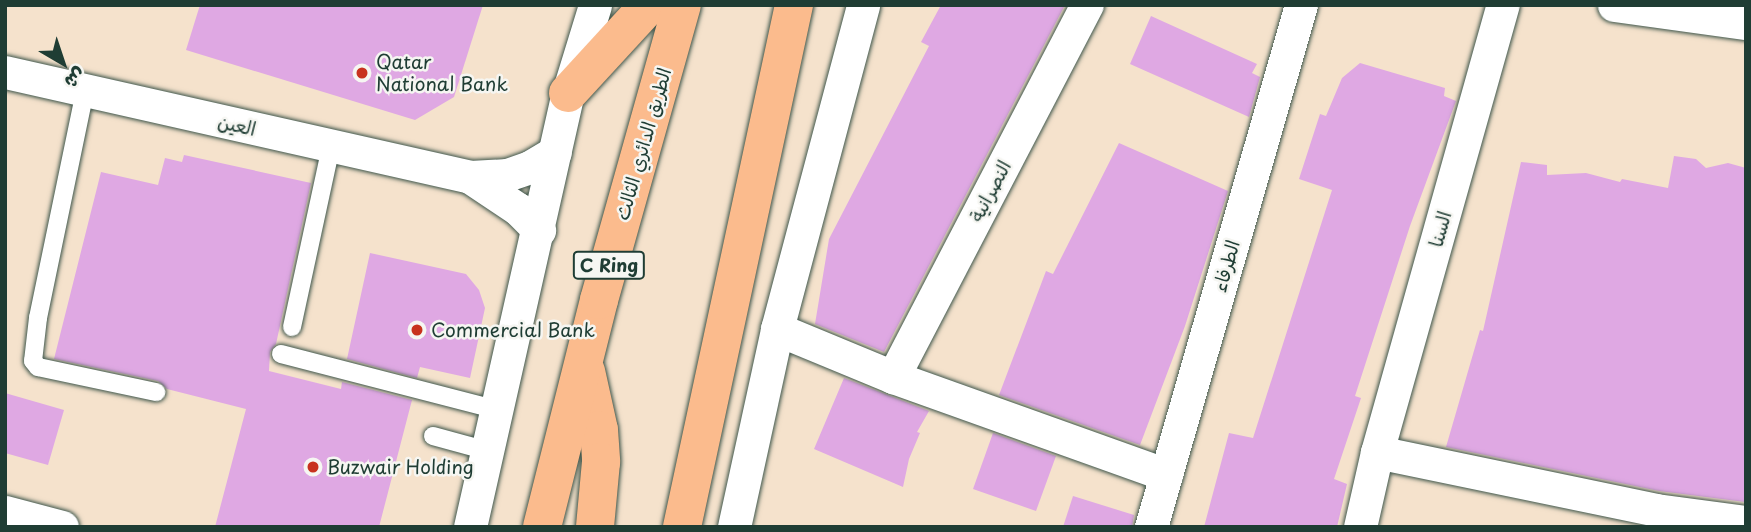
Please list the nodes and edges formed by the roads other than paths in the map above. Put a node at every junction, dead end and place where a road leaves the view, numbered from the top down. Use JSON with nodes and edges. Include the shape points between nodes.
{"nodes":[{"id":1,"x":595,"y":5,"type":"edge"},
{"id":2,"x":649,"y":5,"type":"edge"},
{"id":3,"x":681,"y":5,"type":"edge"},
{"id":4,"x":794,"y":5,"type":"edge"},
{"id":5,"x":816,"y":5,"type":"edge"},
{"id":6,"x":863,"y":5,"type":"edge"},
{"id":7,"x":1087,"y":5,"type":"edge"},
{"id":8,"x":1301,"y":5,"type":"edge"},
{"id":9,"x":1503,"y":5,"type":"edge"},
{"id":10,"x":1614,"y":5,"type":"edge"},
{"id":11,"x":1746,"y":23,"type":"edge"},
{"id":12,"x":781,"y":58,"type":"junction"},
{"id":13,"x":5,"y":72,"type":"edge"},
{"id":14,"x":85,"y":90,"type":"junction"},
{"id":15,"x":568,"y":93,"type":"junction"},
{"id":16,"x":331,"y":146,"type":"junction"},
{"id":17,"x":555,"y":152,"type":"junction"},
{"id":18,"x":470,"y":177,"type":"junction"},
{"id":19,"x":539,"y":230,"type":"junction"},
{"id":20,"x":292,"y":327,"type":"dead end"},
{"id":21,"x":777,"y":329,"type":"junction"},
{"id":22,"x":281,"y":354,"type":"dead end"},
{"id":23,"x":584,"y":366,"type":"junction"},
{"id":24,"x":893,"y":377,"type":"junction"},
{"id":25,"x":156,"y":392,"type":"dead end"},
{"id":26,"x":497,"y":410,"type":"junction"},
{"id":27,"x":433,"y":436,"type":"dead end"},
{"id":28,"x":488,"y":451,"type":"junction"},
{"id":29,"x":1377,"y":452,"type":"junction"},
{"id":30,"x":1166,"y":475,"type":"junction"},
{"id":31,"x":5,"y":512,"type":"edge"},
{"id":32,"x":1656,"y":519,"type":"edge"},
{"id":33,"x":1746,"y":522,"type":"edge"},
{"id":34,"x":62,"y":527,"type":"edge"},
{"id":35,"x":470,"y":527,"type":"edge"},
{"id":36,"x":542,"y":527,"type":"edge"},
{"id":37,"x":595,"y":527,"type":"edge"},
{"id":38,"x":682,"y":527,"type":"edge"},
{"id":39,"x":734,"y":527,"type":"edge"},
{"id":40,"x":1152,"y":527,"type":"edge"},
{"id":41,"x":1360,"y":527,"type":"edge"}],
"edges":[{"from":1,"to":15,"type":"street"},
{"from":2,"to":15,"type":"highway"},
{"from":3,"to":23,"type":"highway","name":"الطريق الدائري الثالث","number":"C Ring"},
{"from":4,"to":12,"type":"highway"},
{"from":5,"to":12,"type":"highway"},
{"from":6,"to":21,"type":"street"},
{"from":7,"to":24,"type":"street","name":"النصرانية"},
{"from":8,"to":30,"type":"street","name":"الطرفاء"},
{"from":9,"to":29,"type":"street","name":"السنا"},
{"from":10,"to":11,"type":"street"},
{"from":12,"to":38,"type":"highway"},
{"from":13,"to":14,"type":"street","name":"العين"},
{"from":14,"to":16,"type":"street","name":"العين"},
{"from":14,"to":25,"type":"lane","via":[[33,361],[38,368]]},
{"from":15,"to":17,"type":"street"},
{"from":16,"to":18,"type":"street","name":"العين"},
{"from":16,"to":20,"type":"lane"},
{"from":17,"to":18,"type":"street","name":"العين","via":[[507,175]]},
{"from":17,"to":19,"type":"street"},
{"from":18,"to":19,"type":"street","name":"العين","via":[[518,209]]},
{"from":19,"to":26,"type":"street"},
{"from":21,"to":24,"type":"street"},
{"from":21,"to":39,"type":"street"},
{"from":22,"to":26,"type":"lane"},
{"from":23,"to":36,"type":"highway","name":"الطريق الدائري الثالث","number":"C Ring"},
{"from":23,"to":37,"type":"highway","via":[[600,440]]},
{"from":24,"to":30,"type":"street"},
{"from":26,"to":28,"type":"street"},
{"from":27,"to":28,"type":"lane"},
{"from":28,"to":35,"type":"street"},
{"from":29,"to":32,"type":"street"},
{"from":29,"to":41,"type":"street","name":"السنا"},
{"from":30,"to":40,"type":"street","name":"الطرفاء"},
{"from":31,"to":34,"type":"street"},
{"from":32,"to":33,"type":"street"}]}
